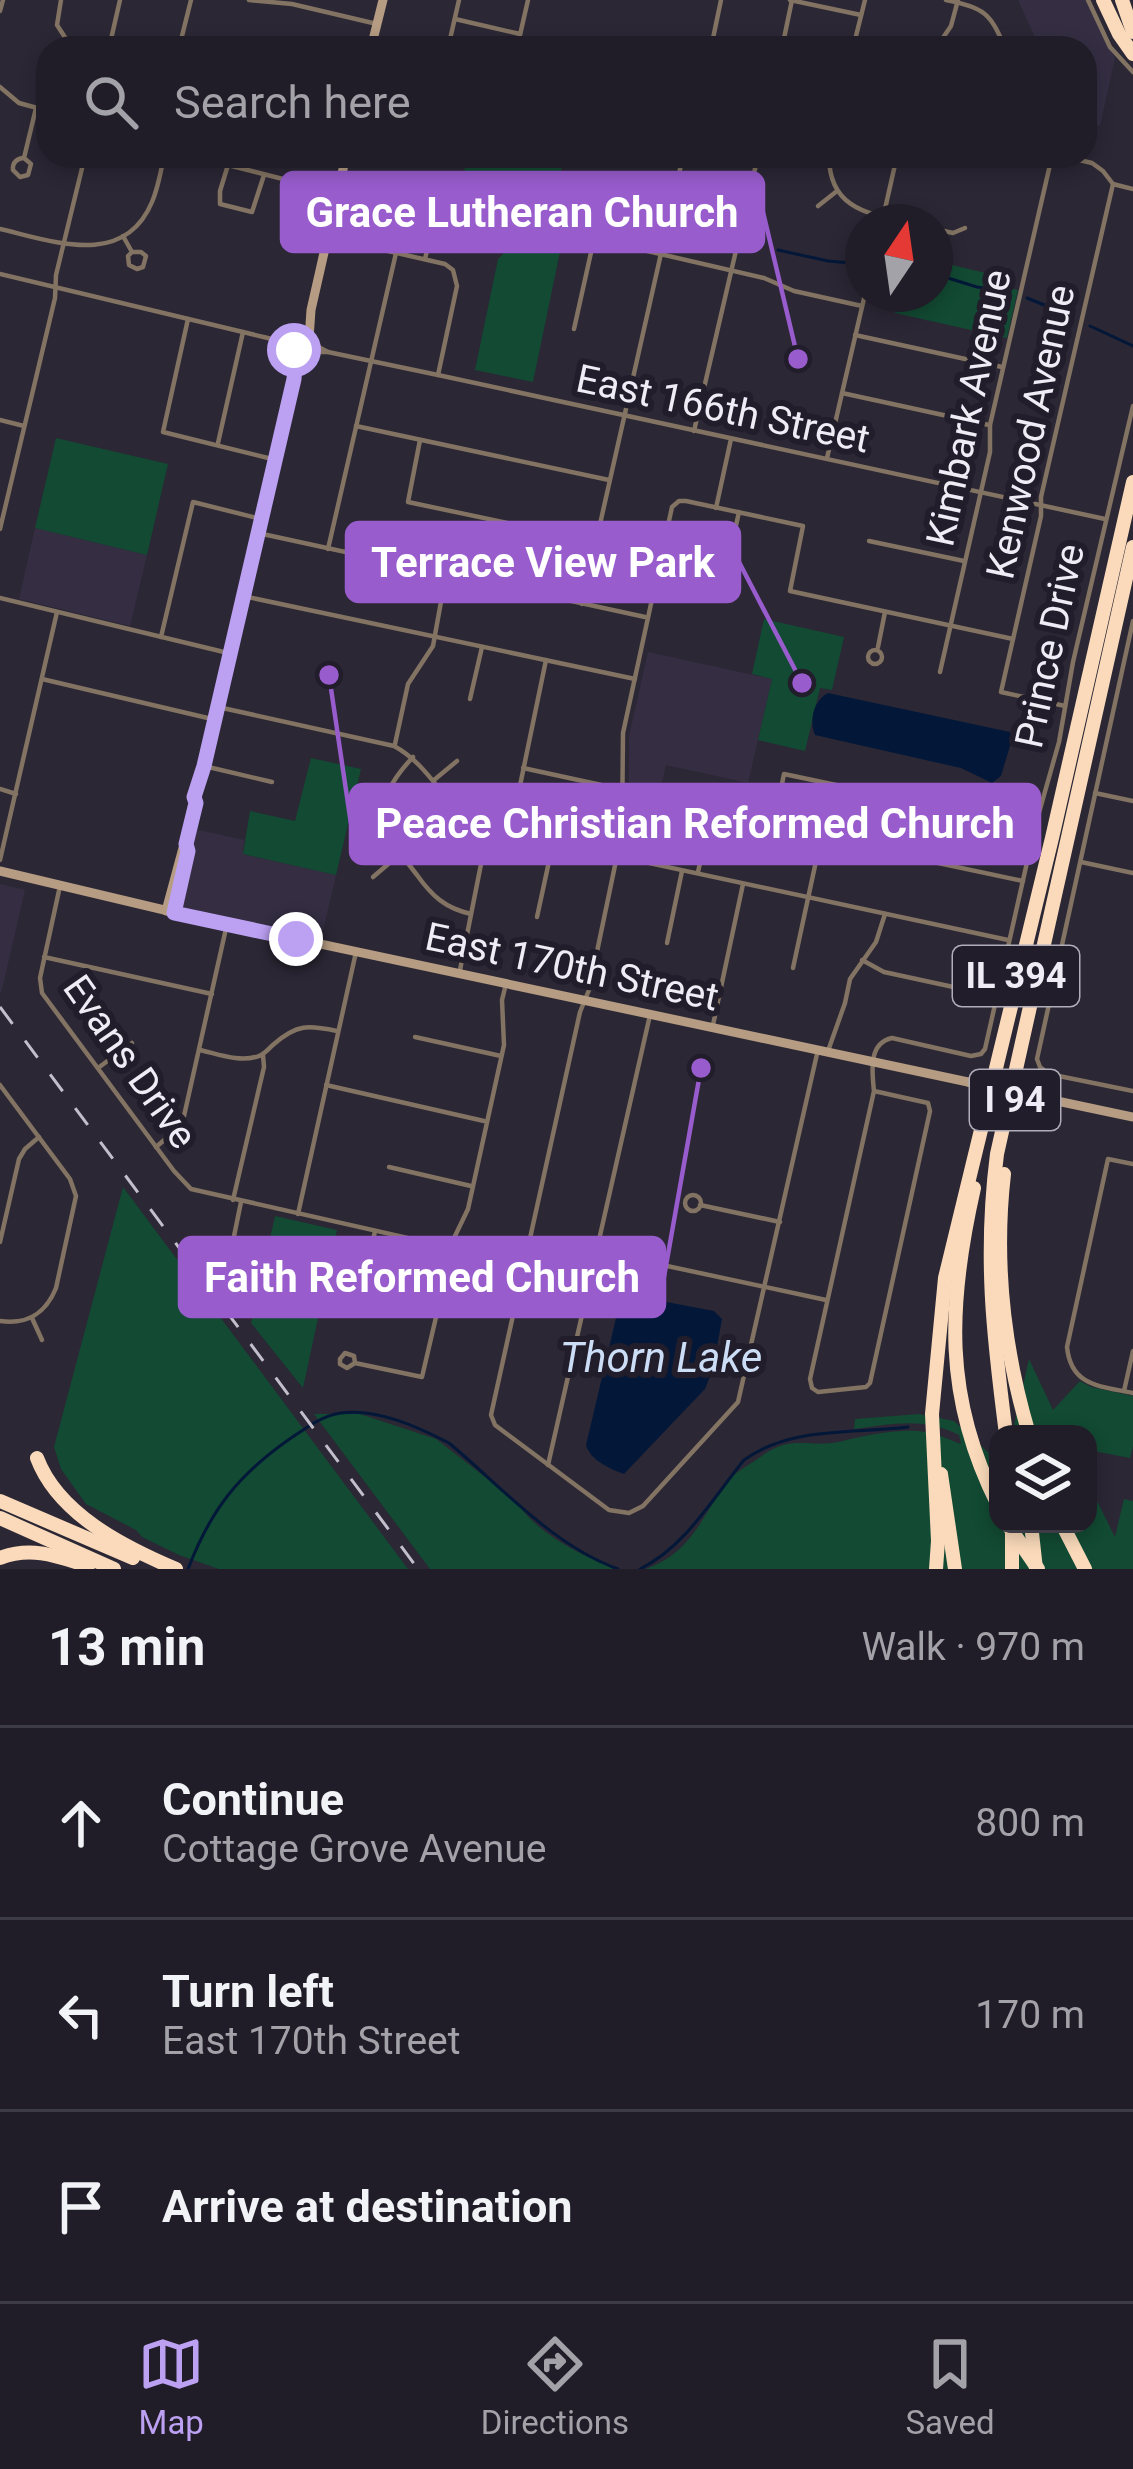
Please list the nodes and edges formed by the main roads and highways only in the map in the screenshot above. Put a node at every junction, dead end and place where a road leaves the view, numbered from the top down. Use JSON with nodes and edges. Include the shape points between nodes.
{"nodes":[{"id":1,"x":1103,"y":0,"type":"edge"},
{"id":2,"x":1122,"y":0,"type":"edge"},
{"id":3,"x":1133,"y":32,"type":"edge"},
{"id":4,"x":1133,"y":54,"type":"edge"},
{"id":5,"x":1133,"y":482,"type":"edge"},
{"id":6,"x":1133,"y":547,"type":"edge"},
{"id":7,"x":1083,"y":769,"type":"junction"},
{"id":8,"x":1052,"y":838,"type":"junction"},
{"id":9,"x":1007,"y":1425,"type":"edge"},
{"id":10,"x":1026,"y":1425,"type":"edge"},
{"id":11,"x":935,"y":1446,"type":"junction"},
{"id":12,"x":37,"y":1458,"type":"dead end"},
{"id":13,"x":989,"y":1486,"type":"edge"},
{"id":14,"x":0,"y":1501,"type":"edge"},
{"id":15,"x":0,"y":1518,"type":"edge"},
{"id":16,"x":1010,"y":1533,"type":"edge"},
{"id":17,"x":1015,"y":1533,"type":"edge"},
{"id":18,"x":1032,"y":1533,"type":"edge"},
{"id":19,"x":1067,"y":1533,"type":"edge"},
{"id":20,"x":0,"y":1558,"type":"edge"},
{"id":21,"x":164,"y":1567,"type":"edge"},
{"id":22,"x":98,"y":1569,"type":"edge"},
{"id":23,"x":114,"y":1569,"type":"edge"},
{"id":24,"x":937,"y":1569,"type":"edge"},
{"id":25,"x":955,"y":1569,"type":"edge"},
{"id":26,"x":1012,"y":1569,"type":"edge"},
{"id":27,"x":1037,"y":1569,"type":"edge"},
{"id":28,"x":1085,"y":1569,"type":"edge"}],
"edges":[{"from":1,"to":4,"type":"highway"},
{"from":2,"to":3,"type":"highway"},
{"from":5,"to":8,"type":"highway","number":"I 94"},
{"from":6,"to":7,"type":"highway","number":"I 94"},
{"from":7,"to":9,"type":"highway","number":"IL 394","via":[[998,1154],[992,1334]]},
{"from":7,"to":10,"type":"highway","number":"I 94","via":[[1003,1184],[1004,1310]]},
{"from":8,"to":11,"type":"highway","number":"IL 394","via":[[950,1248]]},
{"from":8,"to":13,"type":"highway","number":"I 94","via":[[958,1264],[954,1339],[966,1422]]},
{"from":11,"to":24,"type":"highway"},
{"from":11,"to":25,"type":"highway"},
{"from":12,"to":21,"type":"highway","via":[[72,1506]]},
{"from":14,"to":21,"type":"highway"},
{"from":15,"to":23,"type":"highway"},
{"from":16,"to":26,"type":"highway","bridge":true},
{"from":17,"to":27,"type":"highway"},
{"from":18,"to":27,"type":"highway","bridge":true},
{"from":19,"to":28,"type":"highway"},
{"from":20,"to":22,"type":"highway","via":[[39,1552]]}]}
